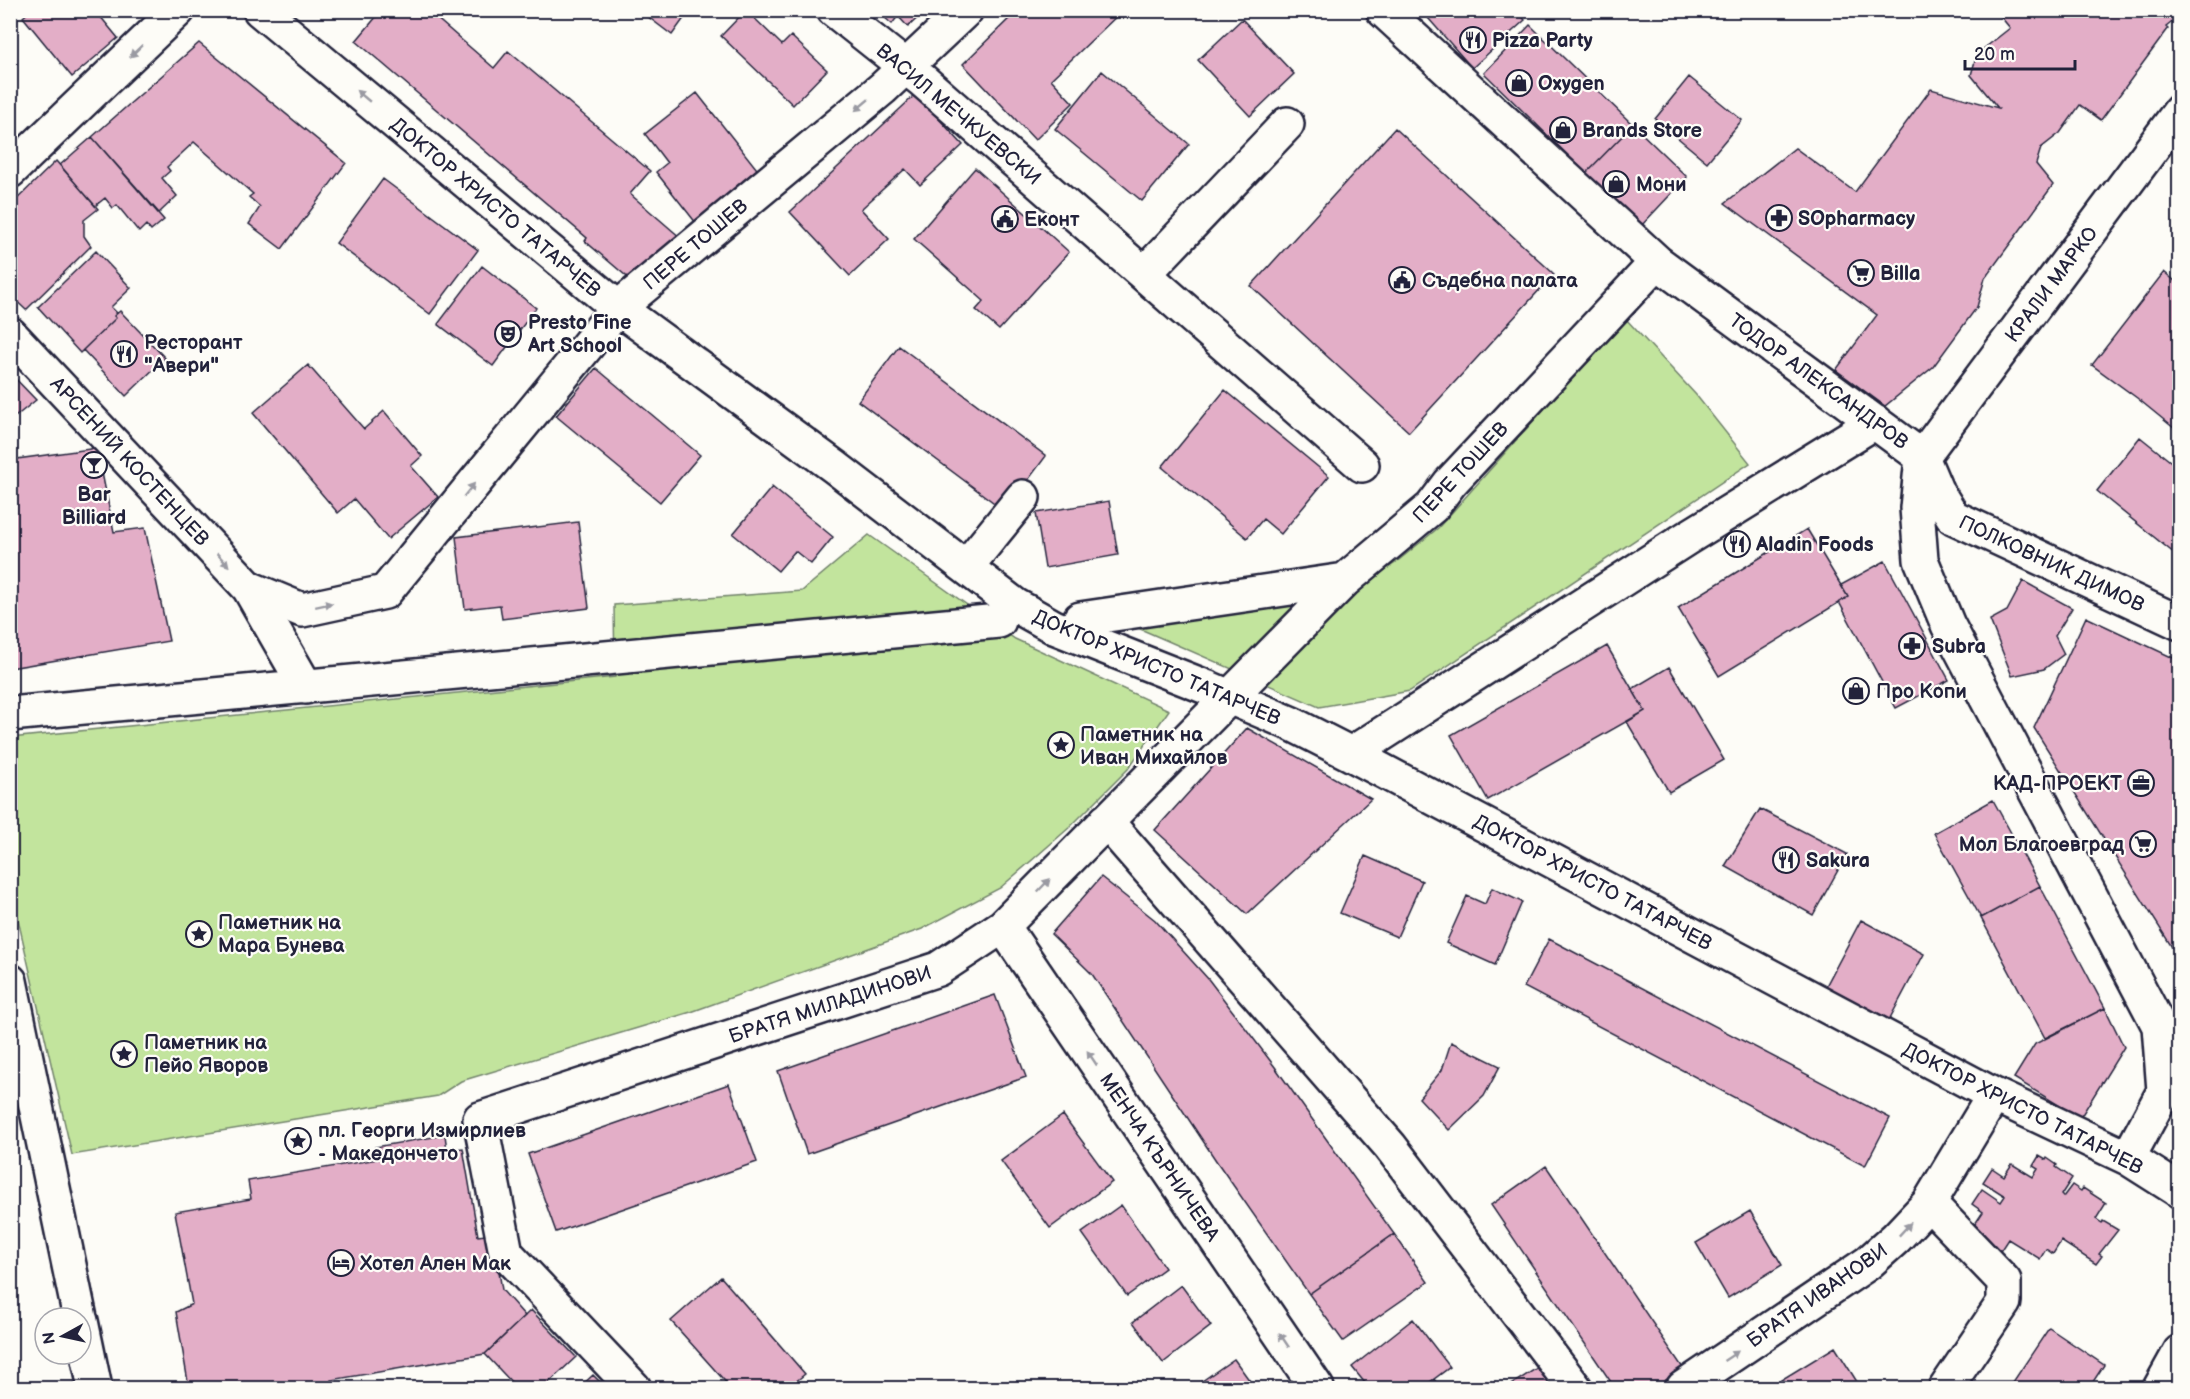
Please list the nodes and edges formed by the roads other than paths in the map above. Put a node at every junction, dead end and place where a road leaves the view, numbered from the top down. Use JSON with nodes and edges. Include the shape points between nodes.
{"nodes":[{"id":1,"x":178,"y":10,"type":"edge"},
{"id":2,"x":260,"y":10,"type":"edge"},
{"id":3,"x":834,"y":10,"type":"edge"},
{"id":4,"x":966,"y":10,"type":"edge"},
{"id":5,"x":1383,"y":10,"type":"edge"},
{"id":6,"x":907,"y":67,"type":"junction"},
{"id":7,"x":2180,"y":111,"type":"edge"},
{"id":8,"x":1287,"y":124,"type":"dead end"},
{"id":9,"x":10,"y":171,"type":"edge"},
{"id":10,"x":1657,"y":262,"type":"junction"},
{"id":11,"x":1144,"y":274,"type":"junction"},
{"id":12,"x":618,"y":308,"type":"junction"},
{"id":13,"x":10,"y":334,"type":"edge"},
{"id":14,"x":1875,"y":422,"type":"junction"},
{"id":15,"x":1922,"y":458,"type":"junction"},
{"id":16,"x":1362,"y":465,"type":"dead end"},
{"id":17,"x":1023,"y":497,"type":"dead end"},
{"id":18,"x":977,"y":576,"type":"junction"},
{"id":19,"x":1345,"y":580,"type":"junction"},
{"id":20,"x":249,"y":588,"type":"junction"},
{"id":21,"x":1007,"y":613,"type":"junction"},
{"id":22,"x":1080,"y":619,"type":"dead end"},
{"id":23,"x":2180,"y":623,"type":"edge"},
{"id":24,"x":306,"y":687,"type":"junction"},
{"id":25,"x":1229,"y":697,"type":"junction"},
{"id":26,"x":10,"y":714,"type":"edge"},
{"id":27,"x":1352,"y":754,"type":"junction"},
{"id":28,"x":1106,"y":821,"type":"junction"},
{"id":29,"x":1003,"y":926,"type":"junction"},
{"id":30,"x":10,"y":981,"type":"edge"},
{"id":31,"x":2172,"y":1091,"type":"edge"},
{"id":32,"x":1994,"y":1095,"type":"junction"},
{"id":33,"x":2140,"y":1166,"type":"junction"},
{"id":34,"x":2180,"y":1191,"type":"edge"},
{"id":35,"x":1929,"y":1203,"type":"junction"},
{"id":36,"x":2180,"y":1204,"type":"edge"},
{"id":37,"x":78,"y":1306,"type":"edge"},
{"id":38,"x":2180,"y":1352,"type":"edge"},
{"id":39,"x":90,"y":1366,"type":"edge"},
{"id":40,"x":2180,"y":1385,"type":"edge"},
{"id":41,"x":95,"y":1389,"type":"edge"},
{"id":42,"x":634,"y":1389,"type":"edge"},
{"id":43,"x":1317,"y":1389,"type":"edge"},
{"id":44,"x":1575,"y":1389,"type":"edge"},
{"id":45,"x":1683,"y":1389,"type":"edge"},
{"id":46,"x":1946,"y":1389,"type":"edge"},
{"id":47,"x":2160,"y":1389,"type":"edge"},
{"id":48,"x":2174,"y":1389,"type":"edge"}],
"edges":[{"from":1,"to":9,"type":"street","one_way":true},
{"from":12,"to":2,"type":"street","name":"ДОКТОР ХРИСТО ТАТАРЧЕВ","one_way":true},
{"from":3,"to":6,"type":"street","name":"ВАСИЛ МЕЧКУЕВСКИ"},
{"from":4,"to":6,"type":"street","name":"ПЕРЕ ТОШЕВ"},
{"from":5,"to":10,"type":"street","name":"ТОДОР АЛЕКСАНДРОВ"},
{"from":6,"to":11,"type":"street","name":"ВАСИЛ МЕЧКУЕВСКИ"},
{"from":6,"to":12,"type":"street","name":"ПЕРЕ ТОШЕВ","one_way":true},
{"from":7,"to":15,"type":"street","name":"КРАЛИ МАРКО"},
{"from":8,"to":11,"type":"street"},
{"from":10,"to":14,"type":"street","name":"ТОДОР АЛЕКСАНДРОВ"},
{"from":10,"to":19,"type":"street","name":"ПЕРЕ ТОШЕВ","via":[[1432,507]]},
{"from":11,"to":16,"type":"street","name":"ВАСИЛ МЕЧКУЕВСКИ"},
{"from":12,"to":18,"type":"street","name":"ДОКТОР ХРИСТО ТАТАРЧЕВ"},
{"from":20,"to":12,"type":"street","name":"ПЕРЕ ТОШЕВ","one_way":true,"via":[[302,610],[385,592]]},
{"from":13,"to":20,"type":"street","name":"АРСЕНИЙ КОСТЕНЦЕВ","one_way":true},
{"from":14,"to":15,"type":"street","name":"ТОДОР АЛЕКСАНДРОВ"},
{"from":14,"to":27,"type":"street"},
{"from":15,"to":23,"type":"street","name":"ПОЛКОВНИК ДИМОВ","via":[[1953,517]]},
{"from":15,"to":31,"type":"street","name":"ТОДОР АЛЕКСАНДРОВ","via":[[1917,508],[1921,560],[1948,626],[2159,1026]]},
{"from":17,"to":18,"type":"street"},
{"from":18,"to":21,"type":"street","name":"ДОКТОР ХРИСТО ТАТАРЧЕВ"},
{"from":19,"to":22,"type":"street"},
{"from":19,"to":25,"type":"street","name":"ПЕРЕ ТОШЕВ"},
{"from":20,"to":24,"type":"street"},
{"from":21,"to":24,"type":"street"},
{"from":21,"to":25,"type":"street","name":"ДОКТОР ХРИСТО ТАТАРЧЕВ","via":[[1054,627]]},
{"from":24,"to":26,"type":"street"},
{"from":25,"to":27,"type":"street","name":"ДОКТОР ХРИСТО ТАТАРЧЕВ"},
{"from":25,"to":28,"type":"street","name":"БРАТЯ МИЛАДИНОВИ"},
{"from":27,"to":32,"type":"street","name":"ДОКТОР ХРИСТО ТАТАРЧЕВ"},
{"from":29,"to":28,"type":"street","name":"БРАТЯ МИЛАДИНОВИ","one_way":true},
{"from":28,"to":44,"type":"street","via":[[1390,1146]]},
{"from":29,"to":42,"type":"street","name":"БРАТЯ МИЛАДИНОВИ","via":[[938,969],[480,1119],[506,1252]]},
{"from":43,"to":29,"type":"street","name":"МЕНЧА КЪРНИЧЕВА","one_way":true},
{"from":30,"to":37,"type":"street"},
{"from":31,"to":33,"type":"street","name":"ТОДОР АЛЕКСАНДРОВ"},
{"from":32,"to":33,"type":"street","name":"ДОКТОР ХРИСТО ТАТАРЧЕВ"},
{"from":32,"to":35,"type":"street","name":"БРАТЯ ИВАНОВИ"},
{"from":33,"to":34,"type":"street","name":"ДОКТОР ХРИСТО ТАТАРЧЕВ"},
{"from":33,"to":36,"type":"street"},
{"from":45,"to":35,"type":"street","name":"БРАТЯ ИВАНОВИ","one_way":true,"via":[[1868,1263]]},
{"from":35,"to":46,"type":"street","via":[[2004,1281],[2004,1302]]},
{"from":38,"to":47,"type":"street"},
{"from":39,"to":41,"type":"street"},
{"from":40,"to":48,"type":"street"}]}
